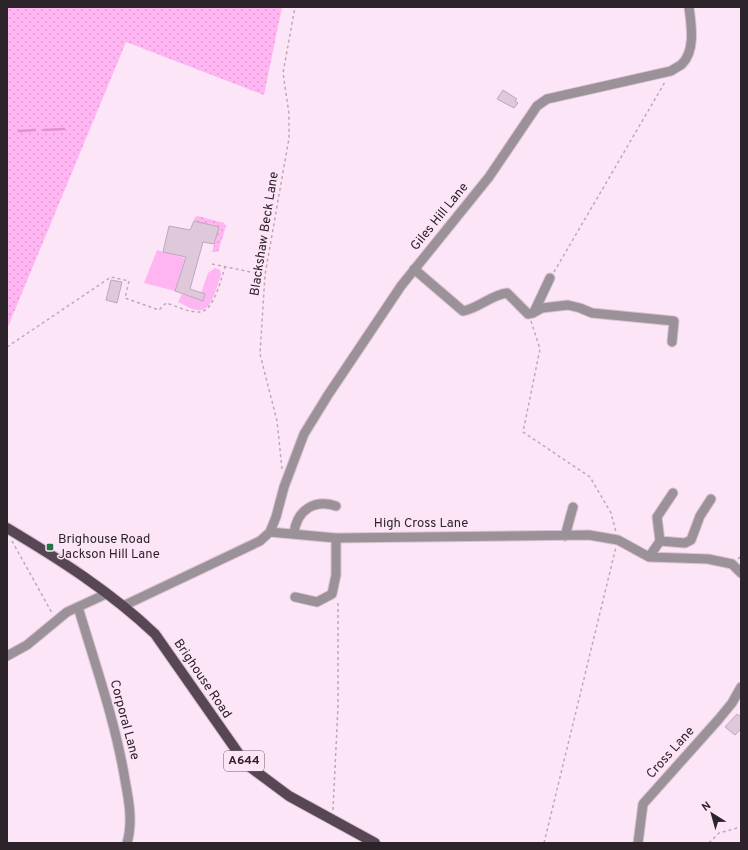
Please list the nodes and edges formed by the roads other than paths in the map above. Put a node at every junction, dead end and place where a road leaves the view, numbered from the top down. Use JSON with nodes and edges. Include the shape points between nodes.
{"nodes":[{"id":1,"x":689,"y":7,"type":"edge"},
{"id":2,"x":414,"y":269,"type":"junction"},
{"id":3,"x":550,"y":278,"type":"road end"},
{"id":4,"x":530,"y":314,"type":"junction"},
{"id":5,"x":672,"y":342,"type":"dead end"},
{"id":6,"x":673,"y":493,"type":"dead end"},
{"id":7,"x":711,"y":499,"type":"dead end"},
{"id":8,"x":336,"y":506,"type":"dead end"},
{"id":9,"x":573,"y":507,"type":"dead end"},
{"id":10,"x":7,"y":528,"type":"edge"},
{"id":11,"x":270,"y":532,"type":"junction"},
{"id":12,"x":294,"y":533,"type":"junction"},
{"id":13,"x":565,"y":536,"type":"junction"},
{"id":14,"x":336,"y":538,"type":"junction"},
{"id":15,"x":660,"y":541,"type":"junction"},
{"id":16,"x":649,"y":557,"type":"junction"},
{"id":17,"x":741,"y":573,"type":"edge"},
{"id":18,"x":106,"y":594,"type":"junction"},
{"id":19,"x":295,"y":598,"type":"dead end"},
{"id":20,"x":78,"y":606,"type":"junction"},
{"id":21,"x":123,"y":606,"type":"junction"},
{"id":22,"x":7,"y":656,"type":"edge"},
{"id":23,"x":741,"y":687,"type":"edge"},
{"id":24,"x":128,"y":843,"type":"edge"},
{"id":25,"x":375,"y":843,"type":"edge"},
{"id":26,"x":638,"y":843,"type":"edge"}],
"edges":[{"from":1,"to":2,"type":"street","name":"Giles Hill Lane","via":[[689,53],[683,64],[671,71],[547,99],[537,106],[489,177]]},
{"from":2,"to":4,"type":"street","via":[[463,311],[507,293]]},
{"from":2,"to":11,"type":"street","name":"Giles Hill Lane","via":[[310,424],[284,487]]},
{"from":3,"to":4,"type":"street"},
{"from":4,"to":5,"type":"street","via":[[542,308],[568,305],[592,313],[674,322]]},
{"from":6,"to":15,"type":"street","via":[[657,517]]},
{"from":7,"to":15,"type":"street","via":[[700,516],[690,540],[685,543]]},
{"from":8,"to":12,"type":"street","via":[[320,503],[308,509],[297,521]]},
{"from":9,"to":13,"type":"street"},
{"from":10,"to":18,"type":"main road","name":"Brighouse Road","number":"A644","via":[[67,565]]},
{"from":11,"to":12,"type":"street","name":"High Cross Lane"},
{"from":11,"to":21,"type":"street","via":[[260,541]]},
{"from":12,"to":14,"type":"street","name":"High Cross Lane"},
{"from":13,"to":14,"type":"street","name":"High Cross Lane"},
{"from":13,"to":16,"type":"street","name":"High Cross Lane","via":[[589,535],[618,540]]},
{"from":14,"to":19,"type":"street","via":[[336,575],[332,594],[317,602]]},
{"from":15,"to":16,"type":"street"},
{"from":16,"to":17,"type":"street","name":"High Cross Lane","via":[[708,559],[732,564]]},
{"from":18,"to":20,"type":"street"},
{"from":18,"to":21,"type":"main road","name":"Brighouse Road","number":"A644"},
{"from":20,"to":22,"type":"street","via":[[27,645]]},
{"from":20,"to":24,"type":"street","name":"Corporal Lane","via":[[110,706],[120,747],[130,810],[131,831]]},
{"from":21,"to":25,"type":"main road","name":"Brighouse Road","number":"A644","via":[[155,634],[246,764],[290,796]]},
{"from":23,"to":26,"type":"street","name":"Cross Lane","via":[[718,720],[643,804]]}]}
